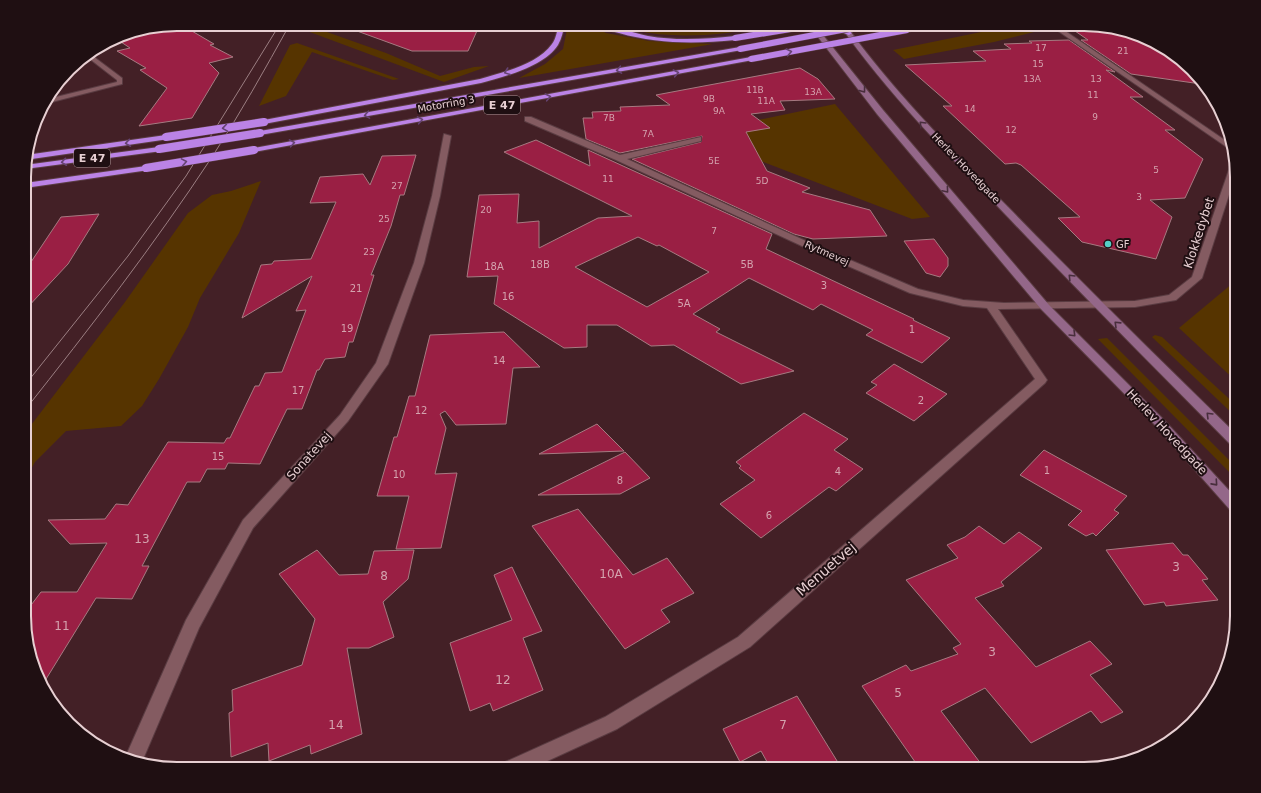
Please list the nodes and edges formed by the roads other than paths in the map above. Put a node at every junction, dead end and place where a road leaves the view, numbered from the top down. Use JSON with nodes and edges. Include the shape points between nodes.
{"nodes":[{"id":1,"x":559,"y":31,"type":"edge"},
{"id":2,"x":619,"y":31,"type":"edge"},
{"id":3,"x":778,"y":31,"type":"edge"},
{"id":4,"x":816,"y":31,"type":"edge"},
{"id":5,"x":836,"y":31,"type":"edge"},
{"id":6,"x":843,"y":31,"type":"edge"},
{"id":7,"x":902,"y":31,"type":"edge"},
{"id":8,"x":1061,"y":31,"type":"edge"},
{"id":9,"x":849,"y":33,"type":"joint"},
{"id":10,"x":92,"y":58,"type":"edge"},
{"id":11,"x":54,"y":100,"type":"edge"},
{"id":12,"x":528,"y":119,"type":"dead end"},
{"id":13,"x":446,"y":136,"type":"dead end"},
{"id":14,"x":698,"y":139,"type":"dead end"},
{"id":15,"x":1226,"y":145,"type":"edge"},
{"id":16,"x":32,"y":157,"type":"edge"},
{"id":17,"x":620,"y":158,"type":"junction"},
{"id":18,"x":31,"y":166,"type":"edge"},
{"id":19,"x":1230,"y":177,"type":"edge"},
{"id":20,"x":31,"y":185,"type":"edge"},
{"id":21,"x":990,"y":305,"type":"junction"},
{"id":22,"x":1098,"y":305,"type":"junction"},
{"id":23,"x":1045,"y":307,"type":"junction"},
{"id":24,"x":1230,"y":436,"type":"edge"},
{"id":25,"x":1230,"y":500,"type":"edge"},
{"id":26,"x":136,"y":756,"type":"edge"},
{"id":27,"x":525,"y":762,"type":"edge"}],
"edges":[{"from":1,"to":16,"type":"highway","one_way":true,"bridge":true,"via":[[553,47],[530,64],[481,81],[264,122]]},
{"from":2,"to":3,"type":"highway","bridge":true,"via":[[658,39],[711,41]]},
{"from":4,"to":23,"type":"main road","name":"Herlev Hovedgade","one_way":true,"via":[[880,112]]},
{"from":5,"to":18,"type":"highway","name":"Motorring 3","number":"E 47","one_way":true,"bridge":true,"via":[[159,150]]},
{"from":6,"to":9,"type":"highway"},
{"from":20,"to":7,"type":"highway","name":"Motorring 3","number":"E 47","one_way":true,"bridge":true,"via":[[254,150]]},
{"from":8,"to":15,"type":"street"},
{"from":22,"to":9,"type":"main road","name":"Herlev Hovedgade","one_way":true,"via":[[913,114]]},
{"from":10,"to":11,"type":"street","via":[[120,79],[120,83]]},
{"from":12,"to":17,"type":"street","name":"Rytmevej"},
{"from":13,"to":26,"type":"street","name":"Sonatevej","via":[[436,196],[419,263],[382,364],[344,418],[248,524],[192,625]]},
{"from":14,"to":17,"type":"street"},
{"from":17,"to":21,"type":"street","name":"Rytmevej","via":[[805,244],[914,291],[963,304]]},
{"from":19,"to":22,"type":"street","name":"Klokkedybet","via":[[1197,278],[1172,298],[1134,304]]},
{"from":21,"to":23,"type":"street","name":"Rytmevej"},
{"from":21,"to":27,"type":"street","name":"Menuetvej","via":[[1041,380],[744,642],[611,723]]},
{"from":22,"to":23,"type":"street"},
{"from":24,"to":22,"type":"main road","name":"Herlev Hovedgade","one_way":true},
{"from":23,"to":25,"type":"main road","name":"Herlev Hovedgade","one_way":true,"via":[[1160,424]]}]}
